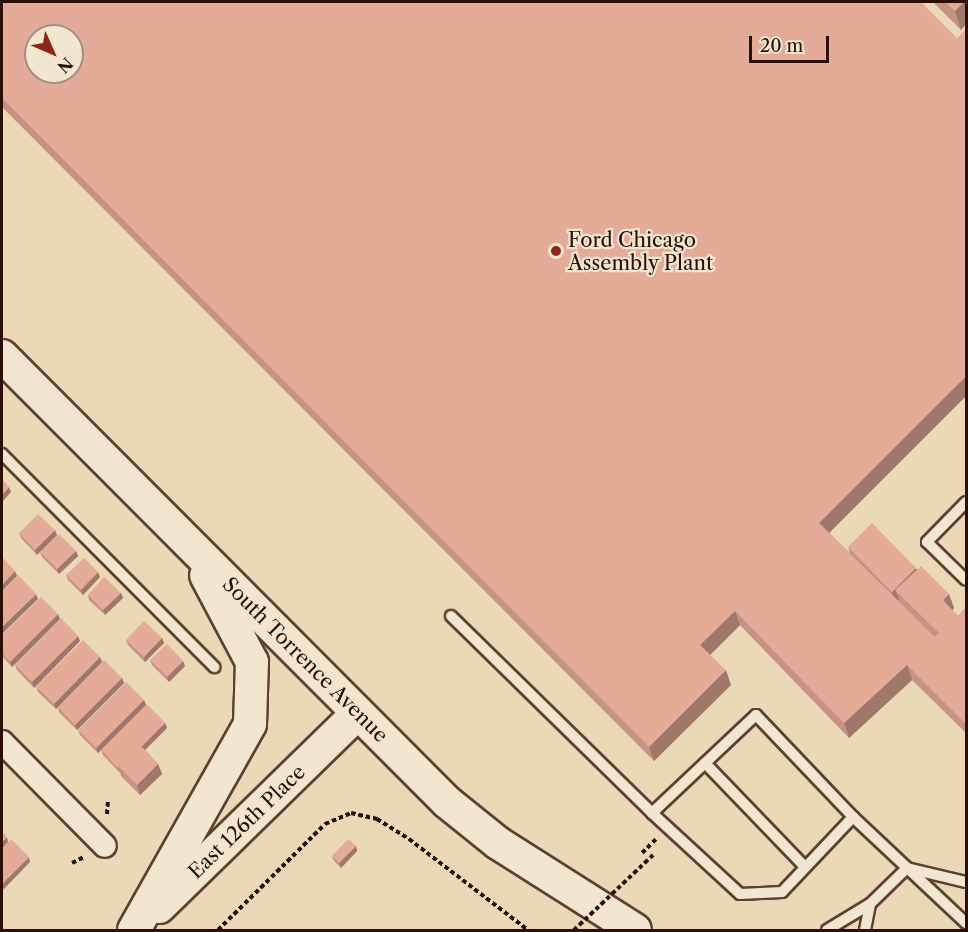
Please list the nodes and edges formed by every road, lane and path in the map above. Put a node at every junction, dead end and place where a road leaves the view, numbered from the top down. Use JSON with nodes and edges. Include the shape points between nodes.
{"nodes":[{"id":1,"x":2,"y":357,"type":"edge"},
{"id":2,"x":2,"y":454,"type":"edge"},
{"id":3,"x":966,"y":501,"type":"edge"},
{"id":4,"x":192,"y":547,"type":"junction"},
{"id":5,"x":966,"y":580,"type":"edge"},
{"id":6,"x":451,"y":616,"type":"dead end"},
{"id":7,"x":214,"y":667,"type":"dead end"},
{"id":8,"x":358,"y":713,"type":"junction"},
{"id":9,"x":2,"y":742,"type":"edge"},
{"id":10,"x":705,"y":763,"type":"junction"},
{"id":11,"x":652,"y":813,"type":"junction"},
{"id":12,"x":853,"y":817,"type":"junction"},
{"id":13,"x":105,"y":846,"type":"dead end"},
{"id":14,"x":654,"y":853,"type":"dead end"},
{"id":15,"x":806,"y":867,"type":"junction"},
{"id":16,"x":907,"y":868,"type":"junction"},
{"id":17,"x":966,"y":882,"type":"edge"},
{"id":18,"x":870,"y":904,"type":"junction"},
{"id":19,"x":966,"y":923,"type":"edge"},
{"id":20,"x":135,"y":930,"type":"edge"},
{"id":21,"x":218,"y":930,"type":"edge"},
{"id":22,"x":528,"y":930,"type":"edge"},
{"id":23,"x":574,"y":930,"type":"edge"},
{"id":24,"x":635,"y":930,"type":"edge"},
{"id":25,"x":827,"y":930,"type":"edge"},
{"id":26,"x":865,"y":930,"type":"edge"}],
"edges":[{"from":1,"to":4,"type":"main road","name":"South Torrence Avenue"},
{"from":2,"to":7,"type":"lane"},
{"from":3,"to":5,"type":"lane","via":[[927,542]]},
{"from":4,"to":8,"type":"main road","name":"South Torrence Avenue"},
{"from":4,"to":20,"type":"main road","via":[[252,662],[250,724]]},
{"from":6,"to":11,"type":"lane"},
{"from":8,"to":20,"type":"main road","name":"East 126th Place"},
{"from":8,"to":24,"type":"main road","name":"South Torrence Avenue","via":[[447,802],[498,843]]},
{"from":9,"to":13,"type":"street"},
{"from":10,"to":11,"type":"lane"},
{"from":10,"to":12,"type":"lane","via":[[756,715]]},
{"from":10,"to":15,"type":"lane"},
{"from":11,"to":15,"type":"lane","via":[[740,894],[782,892]]},
{"from":12,"to":15,"type":"lane"},
{"from":12,"to":16,"type":"lane"},
{"from":14,"to":23,"type":"path","bridge":true},
{"from":16,"to":17,"type":"lane"},
{"from":16,"to":18,"type":"lane"},
{"from":16,"to":19,"type":"lane"},
{"from":18,"to":25,"type":"lane"},
{"from":18,"to":26,"type":"lane"},
{"from":21,"to":22,"type":"path","via":[[325,824],[351,813],[377,819],[408,839]]}]}
